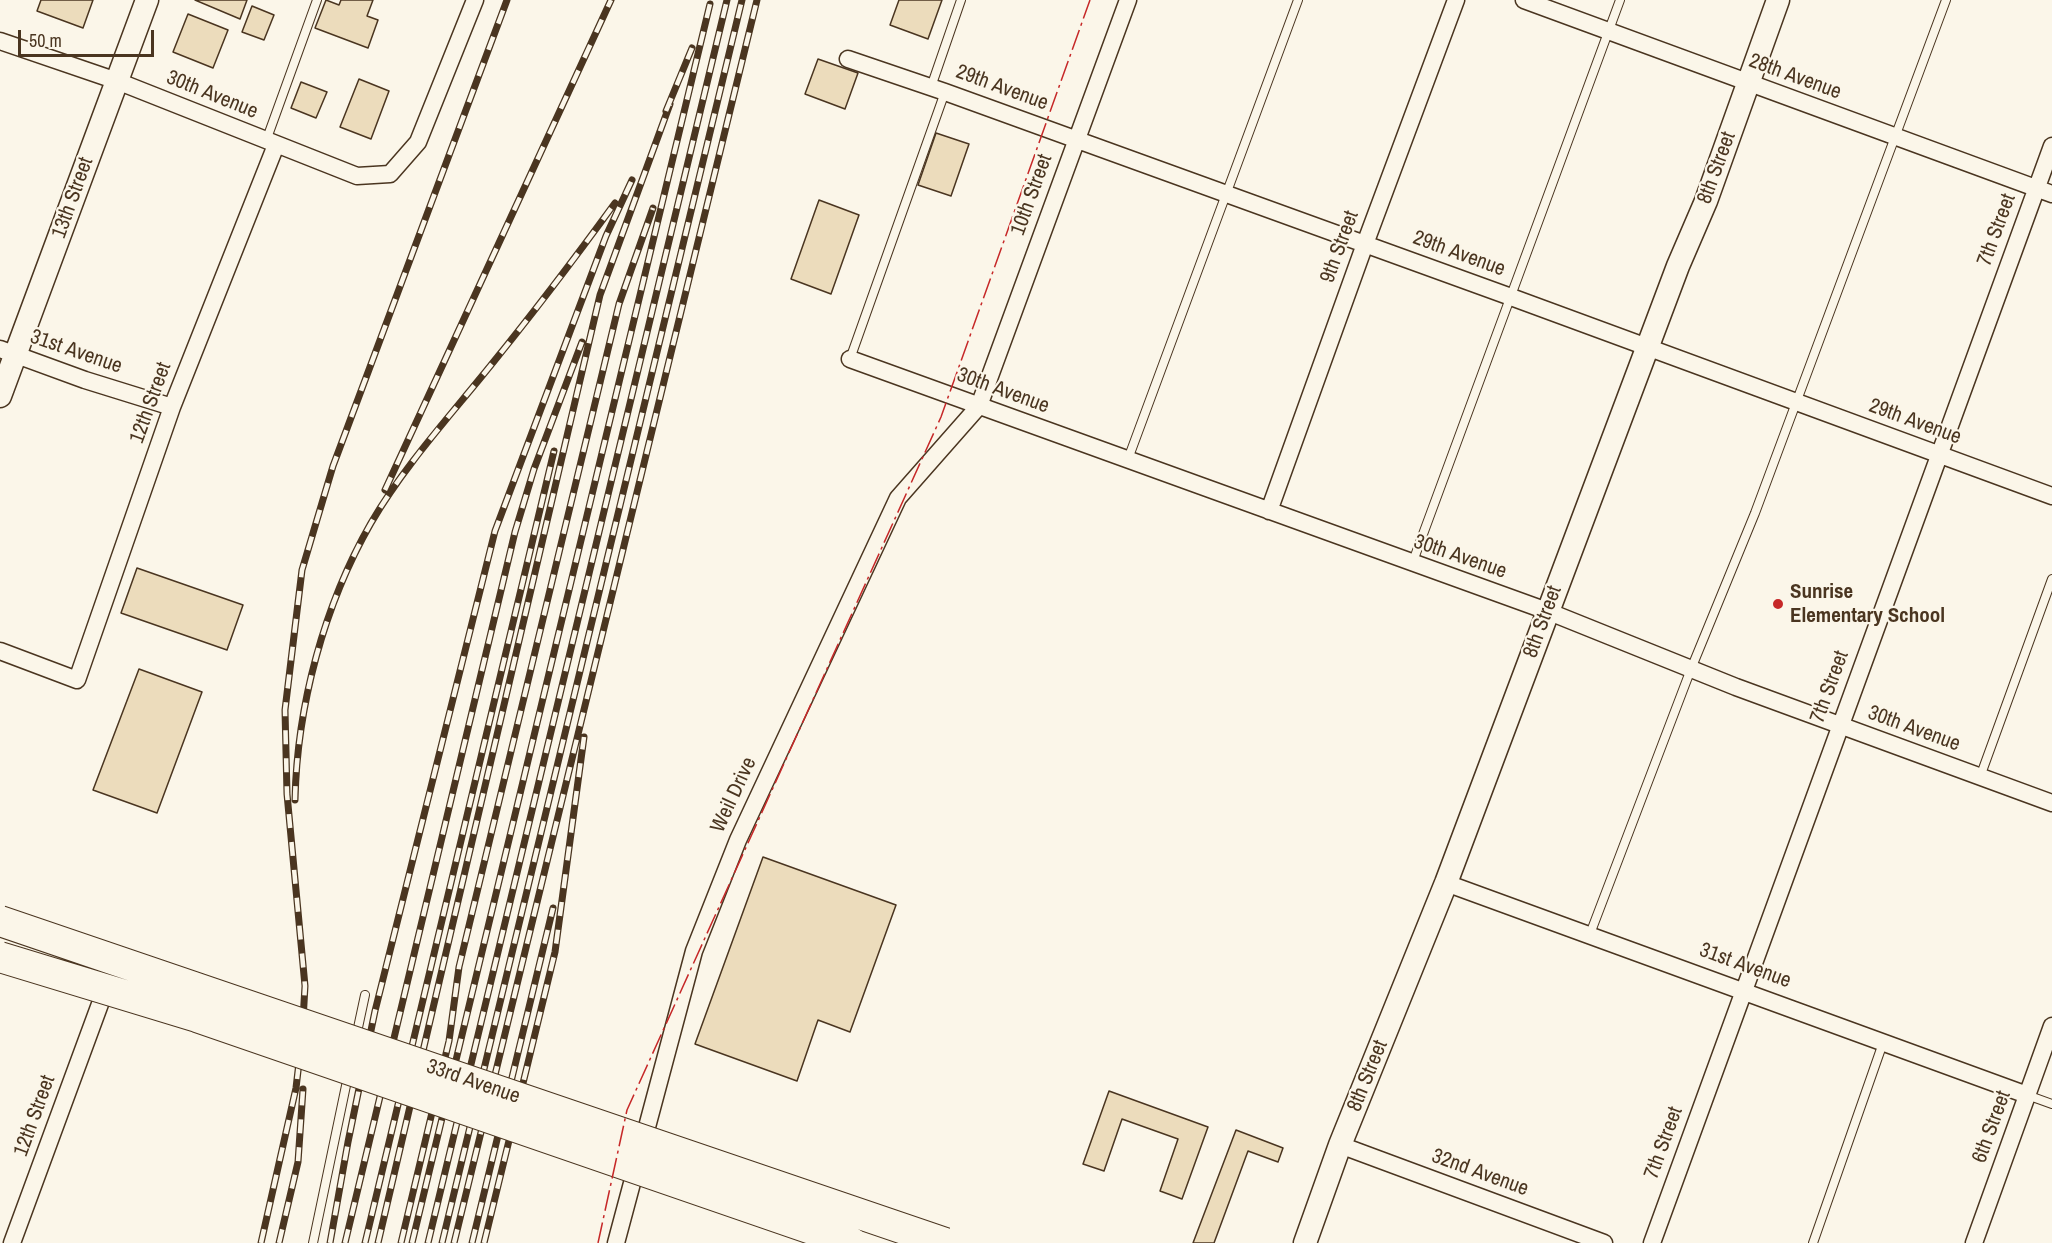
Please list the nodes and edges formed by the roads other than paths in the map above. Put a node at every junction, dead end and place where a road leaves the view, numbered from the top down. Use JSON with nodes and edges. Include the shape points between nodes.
{"nodes":[{"id":1,"x":147,"y":0,"type":"edge"},
{"id":2,"x":317,"y":0,"type":"edge"},
{"id":3,"x":475,"y":0,"type":"edge"},
{"id":4,"x":961,"y":0,"type":"edge"},
{"id":5,"x":1128,"y":0,"type":"edge"},
{"id":6,"x":1298,"y":0,"type":"edge"},
{"id":7,"x":1456,"y":0,"type":"edge"},
{"id":8,"x":1524,"y":0,"type":"edge"},
{"id":9,"x":1620,"y":0,"type":"edge"},
{"id":10,"x":1778,"y":0,"type":"edge"},
{"id":11,"x":1946,"y":0,"type":"edge"},
{"id":12,"x":1608,"y":32,"type":"junction"},
{"id":13,"x":0,"y":41,"type":"edge"},
{"id":14,"x":848,"y":59,"type":"dead end"},
{"id":15,"x":117,"y":81,"type":"junction"},
{"id":16,"x":1747,"y":83,"type":"junction"},
{"id":17,"x":938,"y":89,"type":"junction"},
{"id":18,"x":1896,"y":137,"type":"junction"},
{"id":19,"x":1076,"y":139,"type":"junction"},
{"id":20,"x":271,"y":143,"type":"junction"},
{"id":21,"x":2052,"y":146,"type":"edge"},
{"id":22,"x":2044,"y":191,"type":"edge"},
{"id":23,"x":1226,"y":194,"type":"junction"},
{"id":24,"x":1365,"y":244,"type":"junction"},
{"id":25,"x":1511,"y":297,"type":"junction"},
{"id":26,"x":1647,"y":347,"type":"junction"},
{"id":27,"x":8,"y":352,"type":"edge"},
{"id":28,"x":850,"y":359,"type":"joint"},
{"id":29,"x":0,"y":396,"type":"edge"},
{"id":30,"x":1796,"y":402,"type":"junction"},
{"id":31,"x":172,"y":406,"type":"junction"},
{"id":32,"x":979,"y":406,"type":"junction"},
{"id":33,"x":1939,"y":455,"type":"junction"},
{"id":34,"x":1128,"y":459,"type":"junction"},
{"id":35,"x":2052,"y":496,"type":"edge"},
{"id":36,"x":1269,"y":511,"type":"junction"},
{"id":37,"x":1412,"y":564,"type":"junction"},
{"id":38,"x":2052,"y":579,"type":"edge"},
{"id":39,"x":1547,"y":611,"type":"junction"},
{"id":40,"x":0,"y":651,"type":"edge"},
{"id":41,"x":1691,"y":669,"type":"junction"},
{"id":42,"x":1840,"y":725,"type":"junction"},
{"id":43,"x":1980,"y":777,"type":"junction"},
{"id":44,"x":2052,"y":803,"type":"edge"},
{"id":45,"x":1446,"y":883,"type":"junction"},
{"id":46,"x":0,"y":921,"type":"edge"},
{"id":47,"x":1590,"y":934,"type":"junction"},
{"id":48,"x":0,"y":957,"type":"edge"},
{"id":49,"x":1744,"y":990,"type":"junction"},
{"id":50,"x":365,"y":996,"type":"dead end"},
{"id":51,"x":100,"y":1004,"type":"dead end"},
{"id":52,"x":2052,"y":1026,"type":"edge"},
{"id":53,"x":1883,"y":1043,"type":"junction"},
{"id":54,"x":353,"y":1053,"type":"dead end"},
{"id":55,"x":351,"y":1065,"type":"dead end"},
{"id":56,"x":2027,"y":1095,"type":"junction"},
{"id":57,"x":2052,"y":1104,"type":"edge"},
{"id":58,"x":1340,"y":1145,"type":"junction"},
{"id":59,"x":12,"y":1243,"type":"edge"},
{"id":60,"x":314,"y":1243,"type":"edge"},
{"id":61,"x":616,"y":1243,"type":"edge"},
{"id":62,"x":852,"y":1243,"type":"edge"},
{"id":63,"x":945,"y":1243,"type":"edge"},
{"id":64,"x":1305,"y":1243,"type":"edge"},
{"id":65,"x":1604,"y":1243,"type":"edge"},
{"id":66,"x":1652,"y":1243,"type":"edge"},
{"id":67,"x":1813,"y":1243,"type":"edge"},
{"id":68,"x":1974,"y":1243,"type":"edge"}],
"edges":[{"from":1,"to":15,"type":"main road","name":"13th Street"},
{"from":2,"to":20,"type":"lane"},
{"from":3,"to":20,"type":"street","name":"30th Avenue","via":[[418,142],[390,174],[357,176]]},
{"from":4,"to":17,"type":"lane"},
{"from":5,"to":19,"type":"street","name":"10th Street"},
{"from":6,"to":23,"type":"lane"},
{"from":7,"to":24,"type":"street","name":"9th Street"},
{"from":8,"to":12,"type":"street","name":"28th Avenue"},
{"from":9,"to":12,"type":"lane"},
{"from":10,"to":16,"type":"main road","name":"8th Street"},
{"from":11,"to":18,"type":"lane"},
{"from":12,"to":16,"type":"street","name":"28th Avenue"},
{"from":12,"to":25,"type":"lane"},
{"from":13,"to":15,"type":"street","name":"30th Avenue"},
{"from":14,"to":17,"type":"street","name":"29th Avenue"},
{"from":15,"to":20,"type":"street","name":"30th Avenue"},
{"from":15,"to":27,"type":"main road","name":"13th Street"},
{"from":16,"to":18,"type":"street","name":"28th Avenue"},
{"from":16,"to":26,"type":"main road","name":"8th Street","via":[[1706,201]]},
{"from":17,"to":19,"type":"street","name":"29th Avenue"},
{"from":17,"to":28,"type":"lane"},
{"from":18,"to":22,"type":"street","name":"28th Avenue"},
{"from":18,"to":30,"type":"lane"},
{"from":19,"to":23,"type":"street","name":"29th Avenue"},
{"from":19,"to":32,"type":"street","name":"10th Street"},
{"from":20,"to":31,"type":"street","name":"12th Street"},
{"from":21,"to":22,"type":"street","name":"7th Street"},
{"from":22,"to":33,"type":"street","name":"7th Street"},
{"from":23,"to":24,"type":"street","name":"29th Avenue"},
{"from":23,"to":34,"type":"lane"},
{"from":24,"to":25,"type":"street","name":"29th Avenue"},
{"from":24,"to":36,"type":"street","name":"9th Street"},
{"from":25,"to":26,"type":"street","name":"29th Avenue"},
{"from":25,"to":37,"type":"lane"},
{"from":26,"to":30,"type":"street","name":"29th Avenue"},
{"from":26,"to":39,"type":"main road","name":"8th Street"},
{"from":27,"to":29,"type":"main road","name":"13th Street"},
{"from":27,"to":31,"type":"street","name":"31st Avenue"},
{"from":28,"to":32,"type":"street","name":"30th Avenue"},
{"from":30,"to":33,"type":"street","name":"29th Avenue"},
{"from":30,"to":41,"type":"lane"},
{"from":31,"to":40,"type":"street","name":"12th Street","via":[[77,680]]},
{"from":32,"to":34,"type":"street","name":"30th Avenue"},
{"from":32,"to":61,"type":"street","name":"Weil Drive","via":[[898,498],[738,840],[694,951]]},
{"from":33,"to":35,"type":"street","name":"29th Avenue"},
{"from":33,"to":42,"type":"street","name":"7th Street"},
{"from":34,"to":36,"type":"street","name":"30th Avenue"},
{"from":36,"to":37,"type":"street","name":"30th Avenue"},
{"from":37,"to":39,"type":"street","name":"30th Avenue"},
{"from":38,"to":43,"type":"lane"},
{"from":39,"to":41,"type":"street","name":"30th Avenue"},
{"from":39,"to":45,"type":"main road","name":"8th Street"},
{"from":41,"to":42,"type":"street","name":"30th Avenue"},
{"from":41,"to":47,"type":"lane"},
{"from":42,"to":43,"type":"street","name":"30th Avenue"},
{"from":42,"to":49,"type":"street","name":"7th Street"},
{"from":43,"to":44,"type":"street","name":"30th Avenue"},
{"from":45,"to":47,"type":"street","name":"31st Avenue"},
{"from":45,"to":58,"type":"main road","name":"8th Street"},
{"from":46,"to":63,"type":"highway","name":"33rd Avenue","bridge":true},
{"from":47,"to":49,"type":"street","name":"31st Avenue"},
{"from":48,"to":62,"type":"highway","name":"33rd Avenue","bridge":true,"via":[[197,1017]]},
{"from":49,"to":53,"type":"street","name":"31st Avenue"},
{"from":49,"to":66,"type":"street","name":"7th Street"},
{"from":50,"to":54,"type":"lane"},
{"from":51,"to":59,"type":"street","name":"12th Street"},
{"from":52,"to":56,"type":"street","name":"6th Street"},
{"from":53,"to":56,"type":"street","name":"31st Avenue"},
{"from":53,"to":67,"type":"lane"},
{"from":55,"to":60,"type":"lane"},
{"from":56,"to":57,"type":"lane"},
{"from":56,"to":68,"type":"street","name":"6th Street"},
{"from":58,"to":64,"type":"main road","name":"8th Street"},
{"from":58,"to":65,"type":"street","name":"32nd Avenue"}]}
